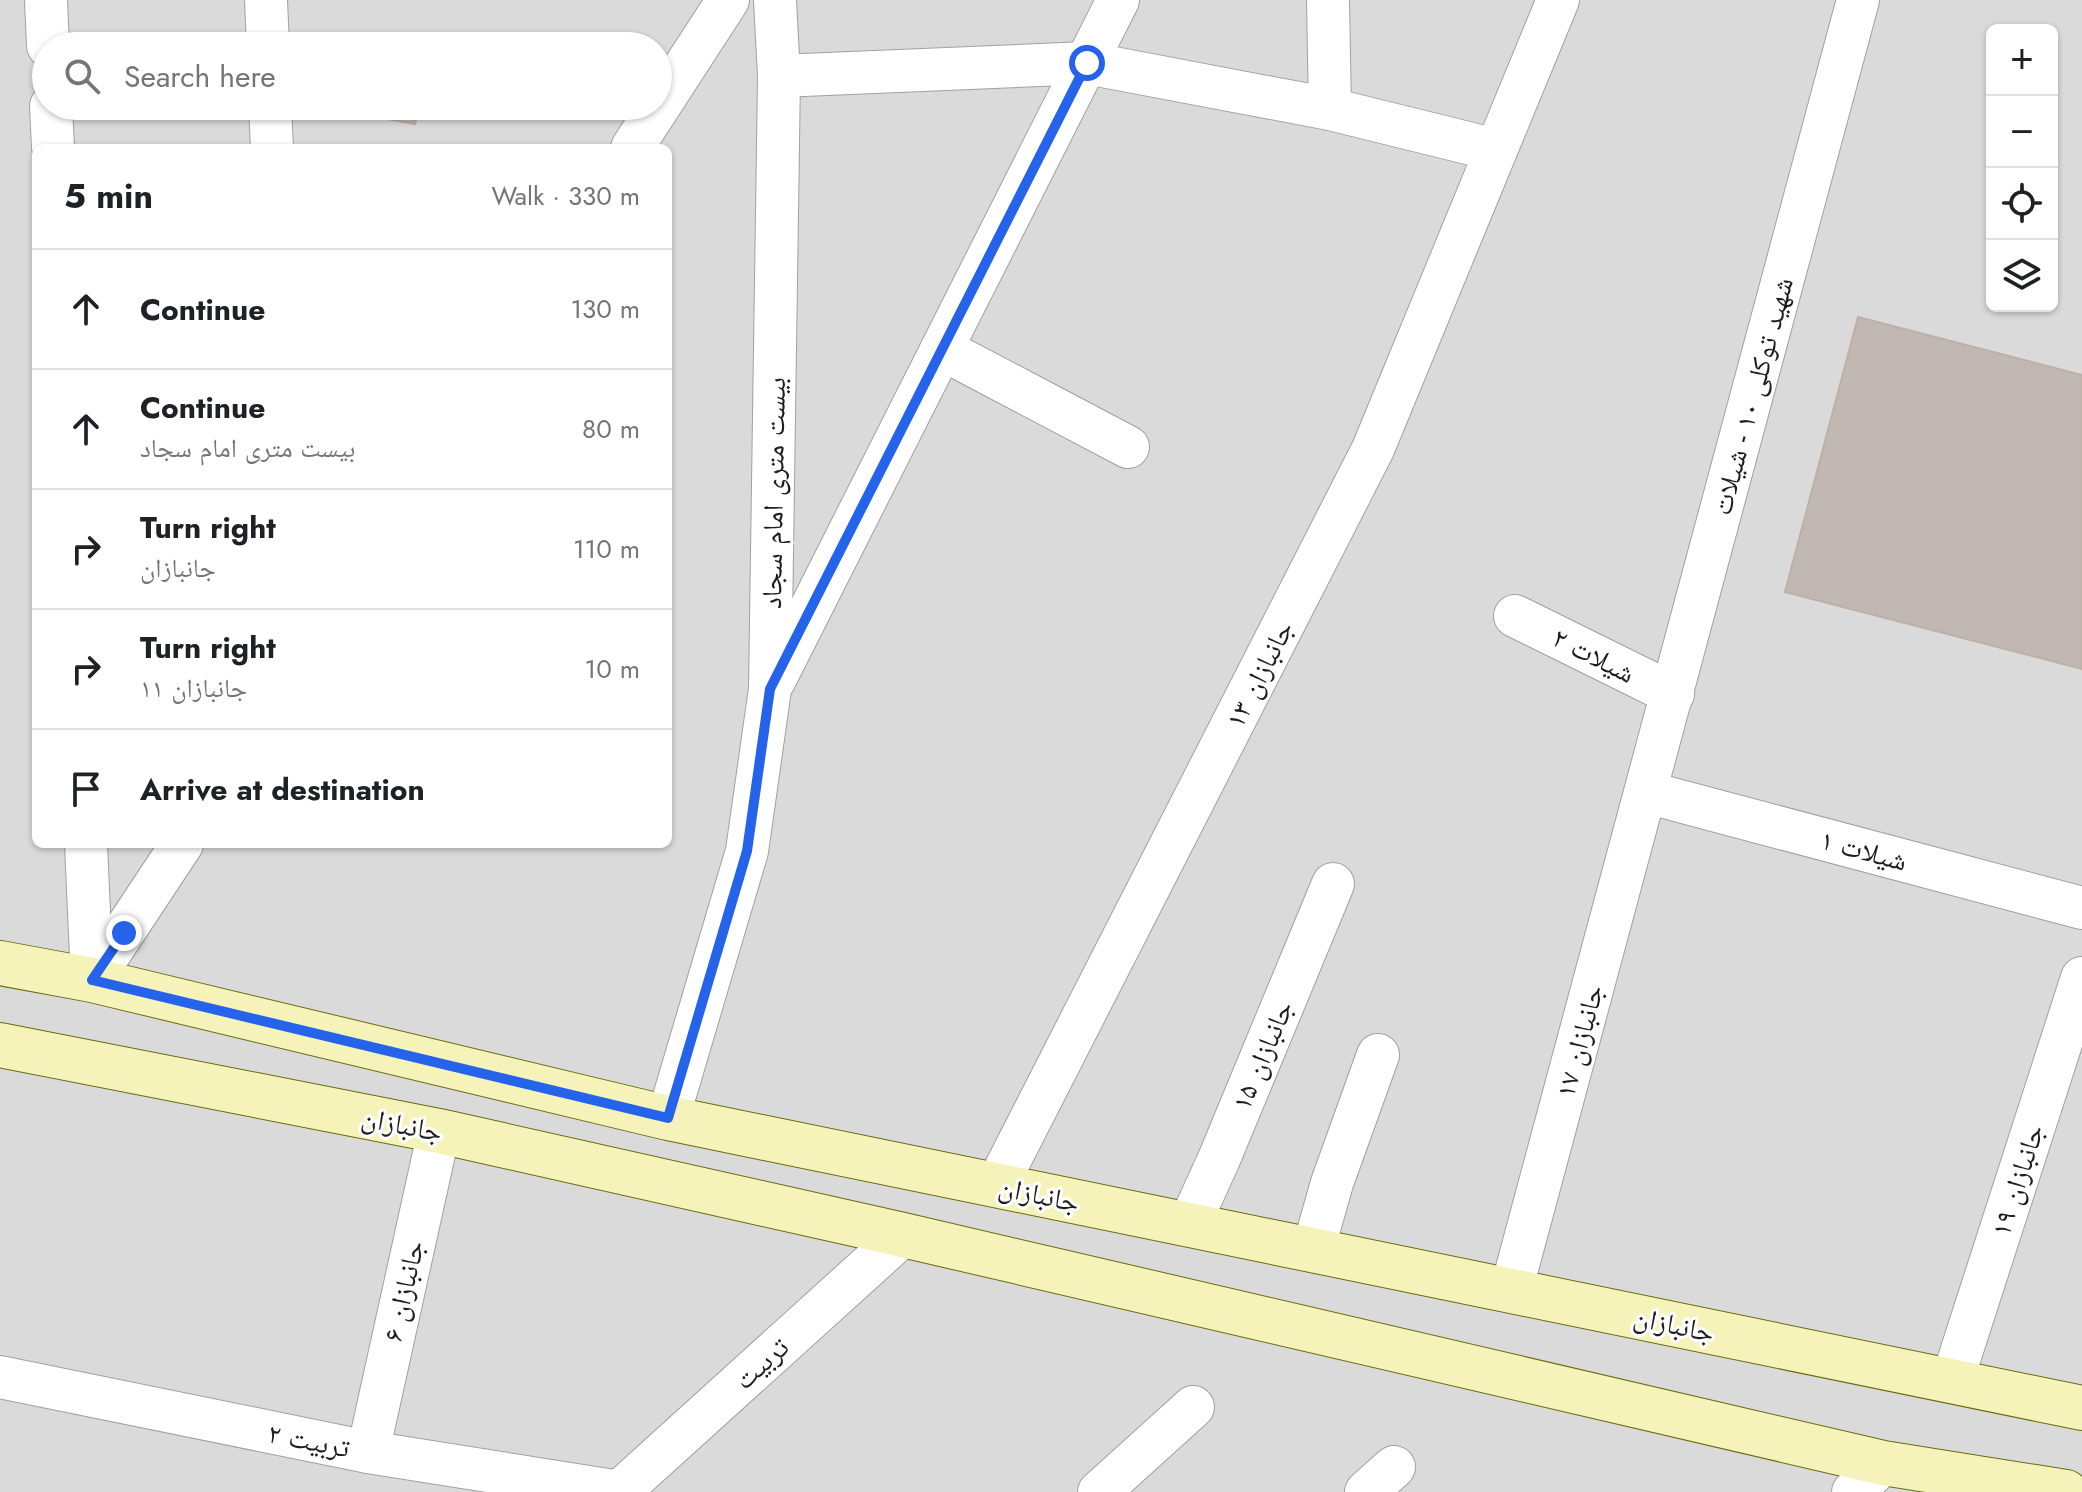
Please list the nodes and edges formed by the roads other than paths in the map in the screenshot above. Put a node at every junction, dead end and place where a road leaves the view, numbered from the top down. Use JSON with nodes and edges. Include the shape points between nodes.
{"nodes":[{"id":1,"x":46,"y":0,"type":"edge"},
{"id":2,"x":266,"y":0,"type":"edge"},
{"id":3,"x":728,"y":0,"type":"edge"},
{"id":4,"x":775,"y":0,"type":"edge"},
{"id":5,"x":1118,"y":0,"type":"edge"},
{"id":6,"x":1328,"y":0,"type":"edge"},
{"id":7,"x":1558,"y":0,"type":"edge"},
{"id":8,"x":1858,"y":0,"type":"edge"},
{"id":9,"x":47,"y":32,"type":"edge"},
{"id":10,"x":267,"y":32,"type":"edge"},
{"id":11,"x":1087,"y":63,"type":"junction"},
{"id":12,"x":779,"y":76,"type":"junction"},
{"id":13,"x":672,"y":86,"type":"edge"},
{"id":14,"x":1330,"y":109,"type":"junction"},
{"id":15,"x":52,"y":120,"type":"edge"},
{"id":16,"x":271,"y":120,"type":"edge"},
{"id":17,"x":650,"y":120,"type":"edge"},
{"id":18,"x":53,"y":144,"type":"edge"},
{"id":19,"x":272,"y":144,"type":"edge"},
{"id":20,"x":635,"y":144,"type":"edge"},
{"id":21,"x":1496,"y":150,"type":"junction"},
{"id":22,"x":942,"y":349,"type":"junction"},
{"id":23,"x":1128,"y":447,"type":"dead end"},
{"id":24,"x":1515,"y":616,"type":"dead end"},
{"id":25,"x":770,"y":689,"type":"junction"},
{"id":26,"x":1673,"y":694,"type":"junction"},
{"id":27,"x":1646,"y":792,"type":"junction"},
{"id":28,"x":86,"y":848,"type":"edge"},
{"id":29,"x":179,"y":848,"type":"edge"},
{"id":30,"x":1333,"y":884,"type":"dead end"},
{"id":31,"x":2082,"y":908,"type":"edge"},
{"id":32,"x":0,"y":963,"type":"edge"},
{"id":33,"x":2082,"y":978,"type":"edge"},
{"id":34,"x":92,"y":980,"type":"junction"},
{"id":35,"x":0,"y":1045,"type":"edge"},
{"id":36,"x":1378,"y":1055,"type":"dead end"},
{"id":37,"x":668,"y":1118,"type":"junction"},
{"id":38,"x":439,"y":1131,"type":"junction"},
{"id":39,"x":997,"y":1185,"type":"junction"},
{"id":40,"x":1189,"y":1225,"type":"junction"},
{"id":41,"x":903,"y":1235,"type":"junction"},
{"id":42,"x":1313,"y":1250,"type":"junction"},
{"id":43,"x":1511,"y":1291,"type":"junction"},
{"id":44,"x":0,"y":1377,"type":"edge"},
{"id":45,"x":1952,"y":1381,"type":"junction"},
{"id":46,"x":1193,"y":1407,"type":"dead end"},
{"id":47,"x":2082,"y":1408,"type":"edge"},
{"id":48,"x":368,"y":1452,"type":"junction"},
{"id":49,"x":1868,"y":1477,"type":"edge"},
{"id":50,"x":620,"y":1492,"type":"edge"},
{"id":51,"x":1099,"y":1492,"type":"edge"},
{"id":52,"x":2066,"y":1492,"type":"edge"}],
"edges":[{"from":1,"to":9,"type":"street"},
{"from":2,"to":10,"type":"street"},
{"from":3,"to":13,"type":"street"},
{"from":4,"to":12,"type":"street","name":"بیست متری امام سجاد"},
{"from":5,"to":11,"type":"street"},
{"from":6,"to":14,"type":"street"},
{"from":7,"to":21,"type":"street","name":"جانبازان ۱۳"},
{"from":8,"to":26,"type":"street","name":"شهید توکلی ۱۰ - شیلات"},
{"from":11,"to":12,"type":"street"},
{"from":11,"to":14,"type":"street"},
{"from":11,"to":22,"type":"street"},
{"from":12,"to":25,"type":"street","name":"بیست متری امام سجاد"},
{"from":14,"to":21,"type":"street"},
{"from":15,"to":18,"type":"street"},
{"from":16,"to":19,"type":"street"},
{"from":17,"to":20,"type":"street"},
{"from":21,"to":39,"type":"street","name":"جانبازان ۱۳","via":[[1373,449]]},
{"from":22,"to":23,"type":"street"},
{"from":22,"to":25,"type":"street"},
{"from":24,"to":26,"type":"street","name":"شیلات ۲"},
{"from":25,"to":37,"type":"street","name":"بیست متری امام سجاد","via":[[747,851]]},
{"from":26,"to":27,"type":"street","name":"شهید توکلی ۱۰ - شیلات"},
{"from":27,"to":31,"type":"street","name":"شیلات ۱"},
{"from":27,"to":43,"type":"street","name":"جانبازان ۱۷"},
{"from":28,"to":34,"type":"street"},
{"from":29,"to":34,"type":"street"},
{"from":30,"to":40,"type":"street","name":"جانبازان ۱۵"},
{"from":32,"to":34,"type":"main road","name":"جانبازان"},
{"from":33,"to":45,"type":"street","name":"جانبازان ۱۹"},
{"from":34,"to":37,"type":"main road","name":"جانبازان"},
{"from":35,"to":38,"type":"main road","name":"جانبازان"},
{"from":36,"to":42,"type":"street"},
{"from":37,"to":39,"type":"main road","name":"جانبازان"},
{"from":38,"to":41,"type":"main road","name":"جانبازان"},
{"from":38,"to":48,"type":"street","name":"جانبازان ۶"},
{"from":39,"to":40,"type":"main road","name":"جانبازان"},
{"from":40,"to":42,"type":"main road","name":"جانبازان"},
{"from":41,"to":49,"type":"main road","name":"جانبازان"},
{"from":41,"to":50,"type":"street","name":"تربیت"},
{"from":42,"to":43,"type":"main road","name":"جانبازان"},
{"from":43,"to":45,"type":"main road","name":"جانبازان"},
{"from":44,"to":48,"type":"street","name":"تربیت ۲"},
{"from":45,"to":47,"type":"main road","name":"جانبازان"},
{"from":46,"to":51,"type":"street"},
{"from":48,"to":50,"type":"street","name":"تربیت ۲"},
{"from":49,"to":52,"type":"main road","name":"جانبازان"}]}
